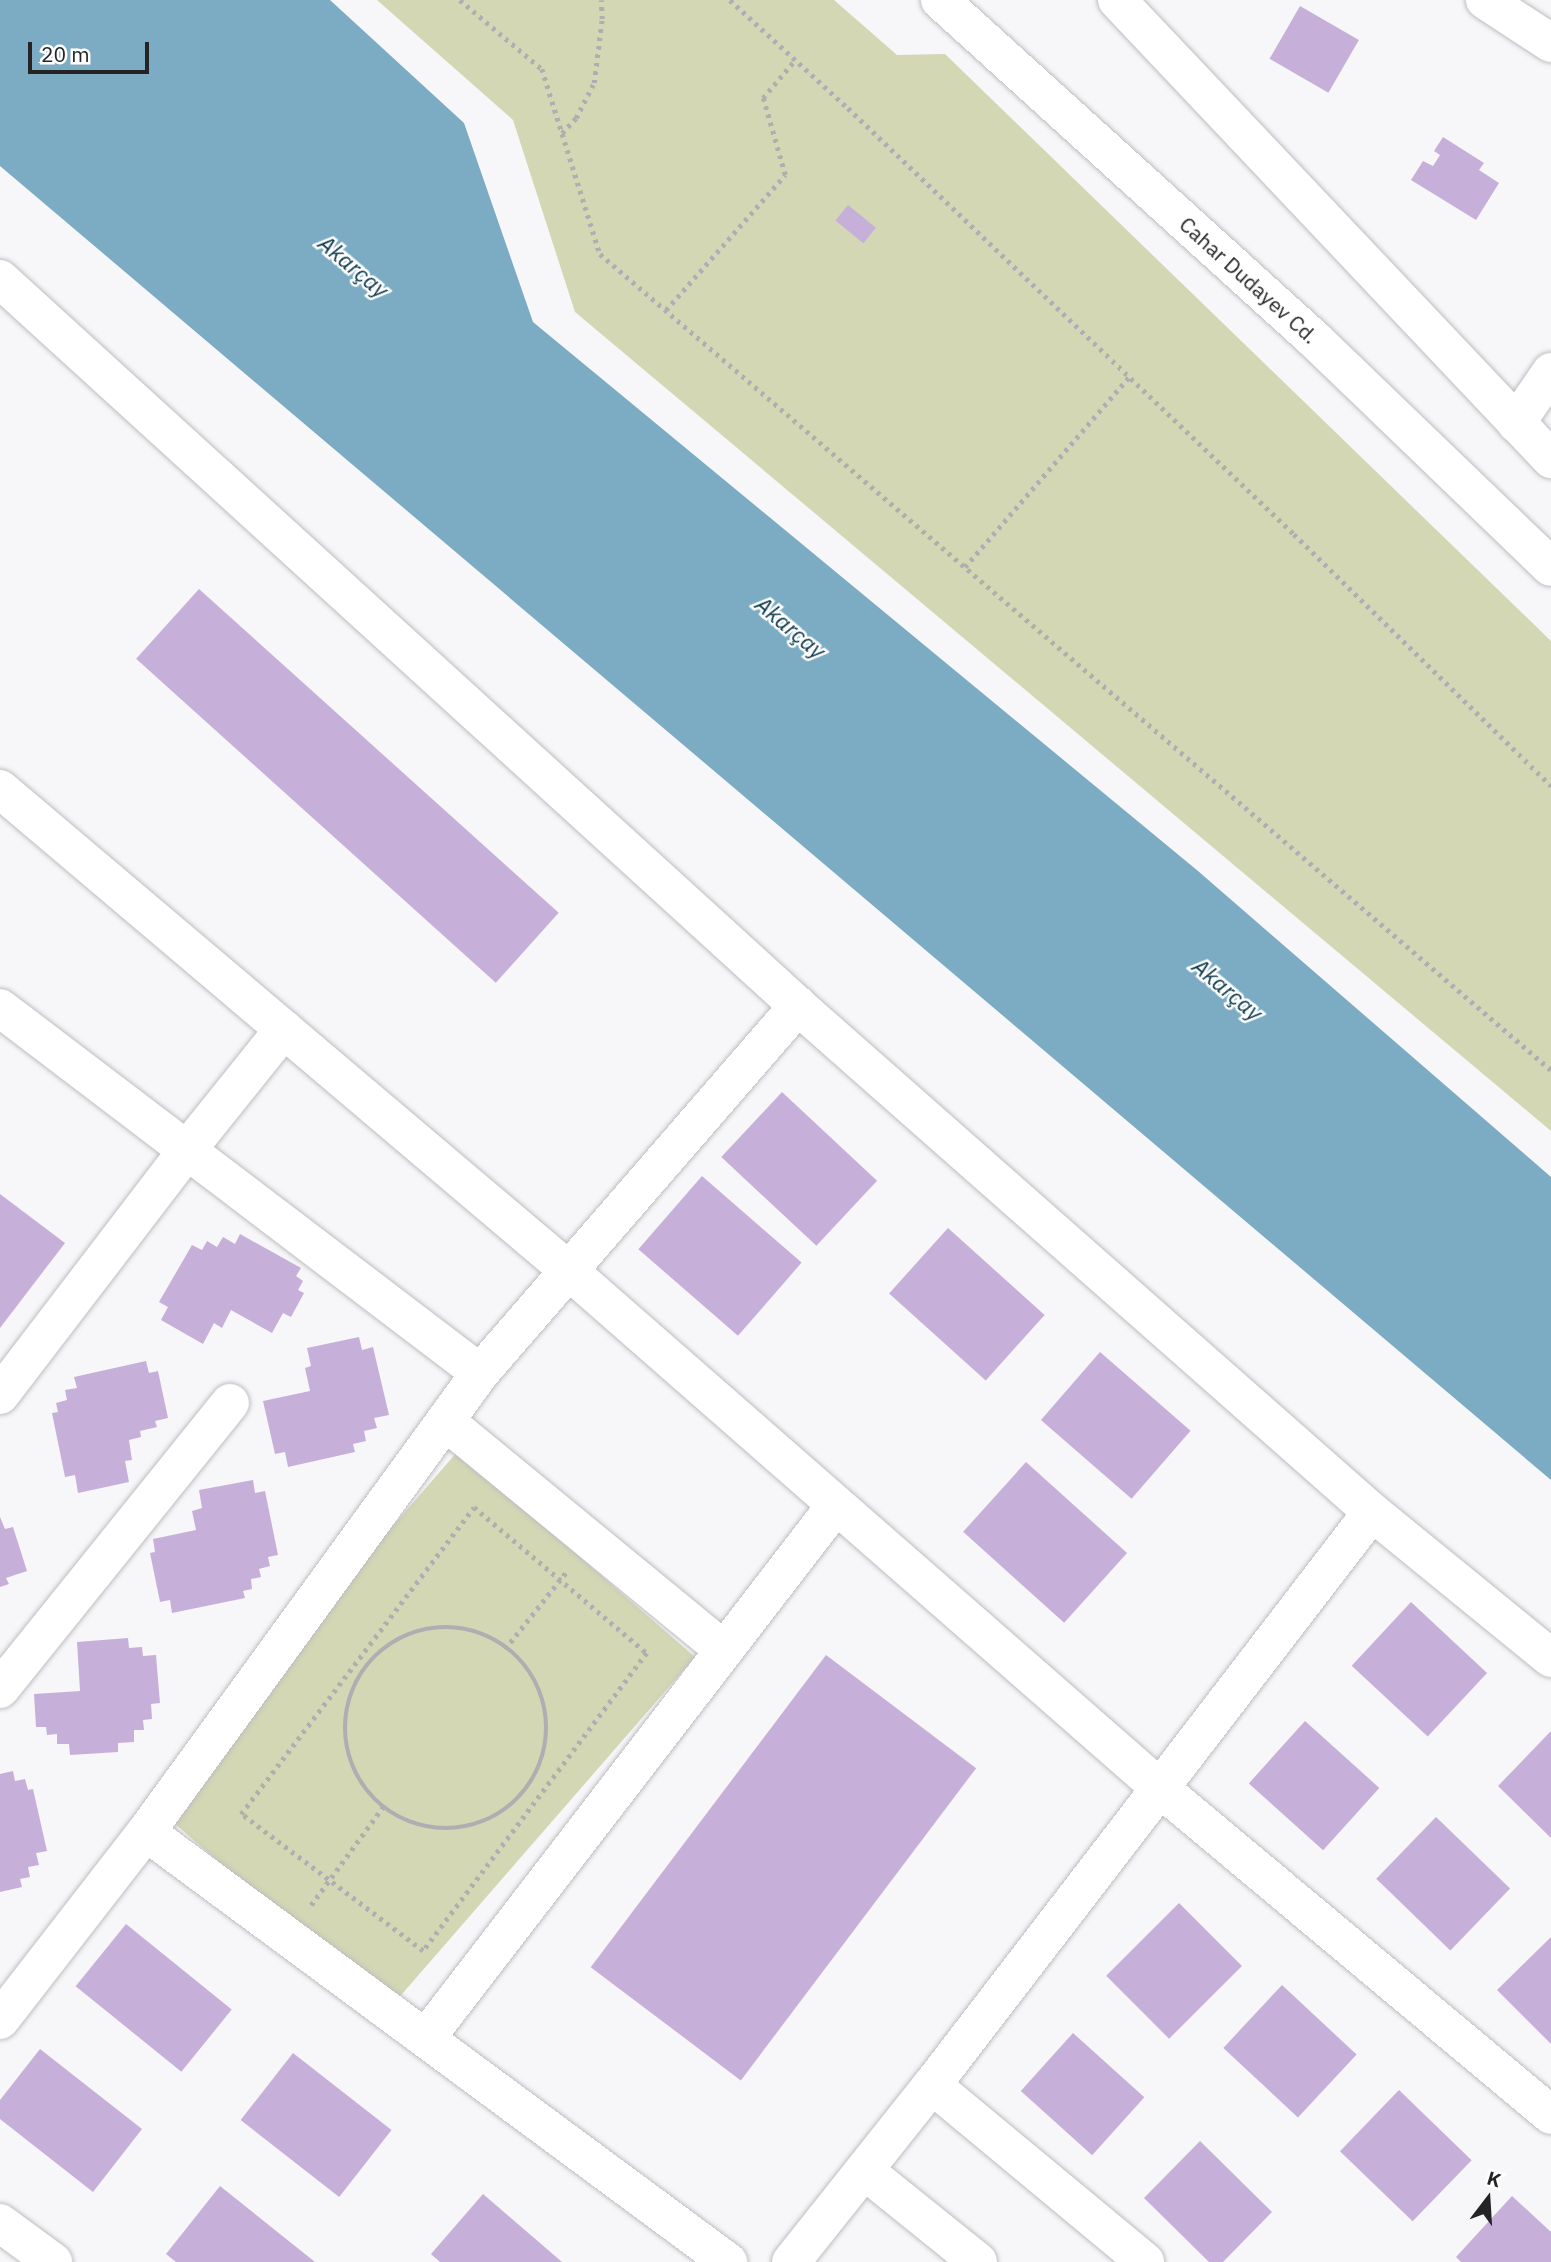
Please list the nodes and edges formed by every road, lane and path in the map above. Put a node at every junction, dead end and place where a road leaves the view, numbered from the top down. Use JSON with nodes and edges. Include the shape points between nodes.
{"nodes":[{"id":1,"x":460,"y":0,"type":"edge"},
{"id":2,"x":601,"y":0,"type":"edge"},
{"id":3,"x":730,"y":0,"type":"edge"},
{"id":4,"x":940,"y":0,"type":"edge"},
{"id":5,"x":1117,"y":0,"type":"edge"},
{"id":6,"x":1485,"y":0,"type":"edge"},
{"id":7,"x":1551,"y":43,"type":"edge"},
{"id":8,"x":795,"y":60,"type":"junction"},
{"id":9,"x":562,"y":133,"type":"junction"},
{"id":10,"x":0,"y":279,"type":"edge"},
{"id":11,"x":666,"y":310,"type":"junction"},
{"id":12,"x":1551,"y":372,"type":"edge"},
{"id":13,"x":1129,"y":377,"type":"junction"},
{"id":14,"x":1516,"y":423,"type":"junction"},
{"id":15,"x":1551,"y":459,"type":"edge"},
{"id":16,"x":965,"y":567,"type":"junction"},
{"id":17,"x":1551,"y":568,"type":"edge"},
{"id":18,"x":1551,"y":786,"type":"edge"},
{"id":19,"x":0,"y":789,"type":"edge"},
{"id":20,"x":798,"y":1006,"type":"junction"},
{"id":21,"x":0,"y":1008,"type":"edge"},
{"id":22,"x":284,"y":1029,"type":"junction"},
{"id":23,"x":1551,"y":1070,"type":"edge"},
{"id":24,"x":187,"y":1150,"type":"junction"},
{"id":25,"x":568,"y":1270,"type":"junction"},
{"id":26,"x":480,"y":1373,"type":"junction"},
{"id":27,"x":0,"y":1395,"type":"edge"},
{"id":28,"x":230,"y":1403,"type":"dead end"},
{"id":29,"x":445,"y":1421,"type":"junction"},
{"id":30,"x":836,"y":1504,"type":"junction"},
{"id":31,"x":1372,"y":1512,"type":"junction"},
{"id":32,"x":590,"y":1540,"type":"junction"},
{"id":33,"x":560,"y":1580,"type":"junction"},
{"id":34,"x":505,"y":1649,"type":"junction"},
{"id":35,"x":724,"y":1650,"type":"junction"},
{"id":36,"x":1551,"y":1658,"type":"edge"},
{"id":37,"x":0,"y":1689,"type":"edge"},
{"id":38,"x":1161,"y":1789,"type":"junction"},
{"id":39,"x":383,"y":1807,"type":"junction"},
{"id":40,"x":146,"y":1832,"type":"junction"},
{"id":41,"x":328,"y":1880,"type":"junction"},
{"id":42,"x":290,"y":1938,"type":"junction"},
{"id":43,"x":0,"y":2020,"type":"edge"},
{"id":44,"x":426,"y":2039,"type":"junction"},
{"id":45,"x":932,"y":2085,"type":"junction"},
{"id":46,"x":1551,"y":2115,"type":"edge"},
{"id":47,"x":865,"y":2171,"type":"junction"},
{"id":48,"x":0,"y":2223,"type":"edge"},
{"id":49,"x":53,"y":2262,"type":"edge"},
{"id":50,"x":728,"y":2262,"type":"edge"},
{"id":51,"x":792,"y":2262,"type":"edge"},
{"id":52,"x":978,"y":2262,"type":"edge"},
{"id":53,"x":1145,"y":2262,"type":"edge"}],
"edges":[{"from":1,"to":9,"type":"path","via":[[542,69]]},
{"from":2,"to":9,"type":"path","via":[[594,83],[576,118]]},
{"from":3,"to":8,"type":"path"},
{"from":4,"to":17,"type":"street","name":"Cahar Dudayev Cd.","via":[[1315,340]]},
{"from":5,"to":14,"type":"street"},
{"from":6,"to":7,"type":"street"},
{"from":8,"to":11,"type":"path","via":[[763,98],[785,175]]},
{"from":8,"to":13,"type":"path"},
{"from":9,"to":11,"type":"path","via":[[600,254]]},
{"from":10,"to":20,"type":"street"},
{"from":11,"to":16,"type":"path"},
{"from":12,"to":14,"type":"street"},
{"from":13,"to":16,"type":"path"},
{"from":13,"to":18,"type":"path"},
{"from":14,"to":15,"type":"street"},
{"from":16,"to":23,"type":"path"},
{"from":19,"to":22,"type":"street"},
{"from":20,"to":25,"type":"street"},
{"from":20,"to":31,"type":"street"},
{"from":21,"to":24,"type":"street"},
{"from":22,"to":24,"type":"street"},
{"from":22,"to":25,"type":"street"},
{"from":24,"to":26,"type":"street"},
{"from":24,"to":27,"type":"street"},
{"from":25,"to":26,"type":"street"},
{"from":25,"to":30,"type":"street"},
{"from":26,"to":29,"type":"street"},
{"from":28,"to":37,"type":"street"},
{"from":29,"to":32,"type":"street"},
{"from":29,"to":40,"type":"street"},
{"from":30,"to":35,"type":"street"},
{"from":30,"to":38,"type":"street"},
{"from":31,"to":36,"type":"street"},
{"from":31,"to":38,"type":"street"},
{"from":32,"to":33,"type":"path"},
{"from":32,"to":35,"type":"street"},
{"from":33,"to":34,"type":"path"},
{"from":33,"to":41,"type":"path","via":[[647,1653],[423,1951]]},
{"from":33,"to":41,"type":"path","via":[[474,1507],[241,1815]]},
{"from":34,"to":39,"type":"path","via":[[492,1638],[460,1629],[426,1629],[395,1641],[368,1662],[351,1691],[344,1724],[348,1758],[363,1787]]},
{"from":34,"to":39,"type":"path","via":[[519,1659],[538,1688],[547,1719],[544,1752],[532,1782],[510,1807],[481,1824],[449,1830],[416,1825]]},
{"from":35,"to":44,"type":"street"},
{"from":38,"to":45,"type":"street"},
{"from":38,"to":46,"type":"street"},
{"from":39,"to":41,"type":"path"},
{"from":40,"to":42,"type":"street"},
{"from":40,"to":43,"type":"street"},
{"from":41,"to":42,"type":"path"},
{"from":42,"to":44,"type":"street"},
{"from":44,"to":50,"type":"street"},
{"from":45,"to":47,"type":"street"},
{"from":45,"to":53,"type":"street"},
{"from":47,"to":51,"type":"street"},
{"from":47,"to":52,"type":"street"},
{"from":48,"to":49,"type":"street"}]}
